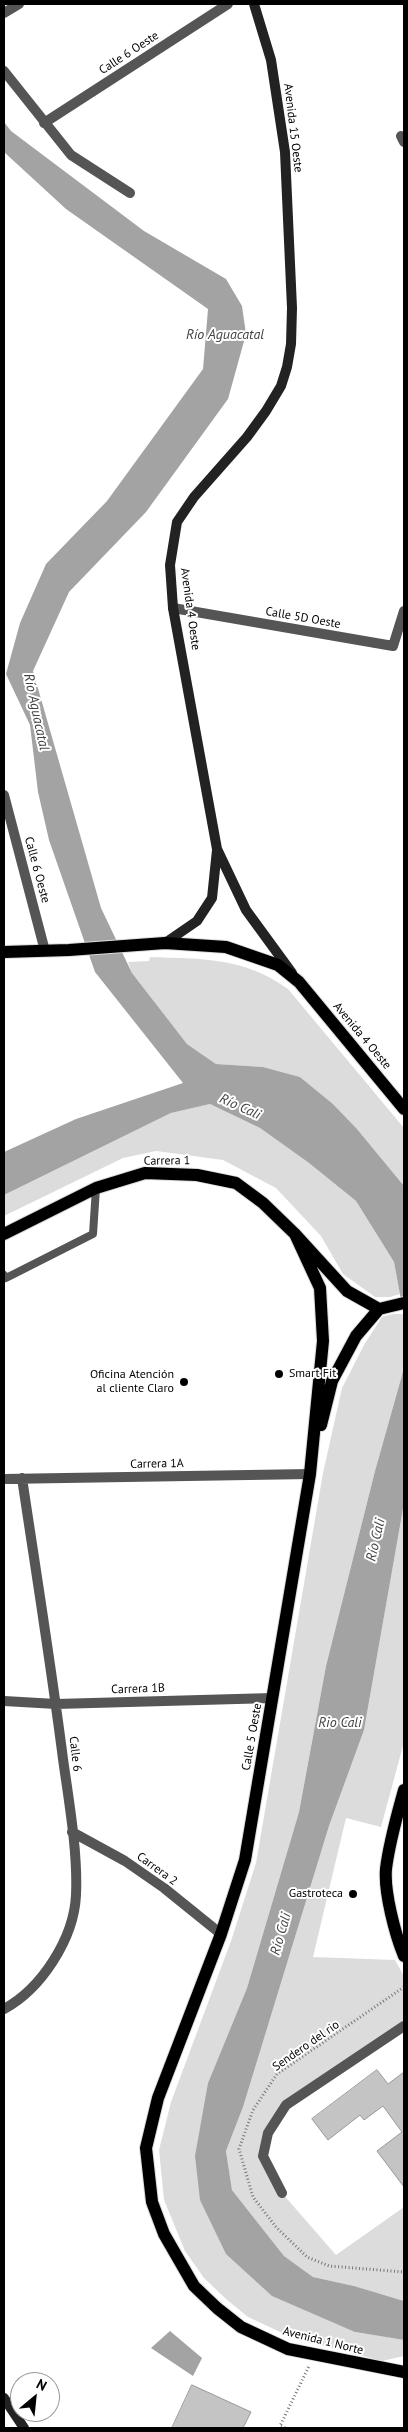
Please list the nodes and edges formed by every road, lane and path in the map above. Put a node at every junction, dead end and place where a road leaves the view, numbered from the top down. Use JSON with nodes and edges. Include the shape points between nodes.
{"nodes":[{"id":1,"x":19,"y":4,"type":"edge"},
{"id":2,"x":228,"y":4,"type":"edge"},
{"id":3,"x":254,"y":4,"type":"edge"},
{"id":4,"x":4,"y":14,"type":"edge"},
{"id":5,"x":4,"y":71,"type":"edge"},
{"id":6,"x":44,"y":123,"type":"junction"},
{"id":7,"x":130,"y":194,"type":"dead end"},
{"id":8,"x":290,"y":258,"type":"joint"},
{"id":9,"x":174,"y":608,"type":"junction"},
{"id":10,"x":404,"y":611,"type":"edge"},
{"id":11,"x":4,"y":795,"type":"edge"},
{"id":12,"x":217,"y":849,"type":"junction"},
{"id":13,"x":165,"y":943,"type":"junction"},
{"id":14,"x":45,"y":951,"type":"junction"},
{"id":15,"x":4,"y":952,"type":"edge"},
{"id":16,"x":298,"y":982,"type":"junction"},
{"id":17,"x":404,"y":1109,"type":"edge"},
{"id":18,"x":96,"y":1188,"type":"junction"},
{"id":19,"x":4,"y":1234,"type":"edge"},
{"id":20,"x":295,"y":1234,"type":"junction"},
{"id":21,"x":4,"y":1275,"type":"edge"},
{"id":22,"x":391,"y":1306,"type":"edge"},
{"id":23,"x":310,"y":1474,"type":"junction"},
{"id":24,"x":22,"y":1478,"type":"junction"},
{"id":25,"x":4,"y":1479,"type":"edge"},
{"id":26,"x":273,"y":1698,"type":"junction"},
{"id":27,"x":4,"y":1702,"type":"edge"},
{"id":28,"x":56,"y":1704,"type":"junction"},
{"id":29,"x":404,"y":1790,"type":"edge"},
{"id":30,"x":72,"y":1832,"type":"junction"},
{"id":31,"x":222,"y":1934,"type":"junction"},
{"id":32,"x":404,"y":1956,"type":"edge"},
{"id":33,"x":404,"y":1987,"type":"edge"},
{"id":34,"x":4,"y":2009,"type":"edge"},
{"id":35,"x":404,"y":2026,"type":"edge"},
{"id":36,"x":282,"y":2193,"type":"dead end"},
{"id":37,"x":164,"y":2234,"type":"joint"},
{"id":38,"x":404,"y":2272,"type":"edge"},
{"id":39,"x":309,"y":2365,"type":"dead end"},
{"id":40,"x":404,"y":2372,"type":"edge"},
{"id":41,"x":4,"y":2398,"type":"edge"},
{"id":42,"x":24,"y":2428,"type":"edge"},
{"id":43,"x":285,"y":2428,"type":"edge"}],
"edges":[{"from":1,"to":4,"type":"street"},
{"from":2,"to":6,"type":"street","name":"Calle 6 Oeste"},
{"from":3,"to":8,"type":"street","name":"Avenida 15 Oeste","via":[[271,60],[286,152]]},
{"from":5,"to":6,"type":"street"},
{"from":6,"to":7,"type":"street","via":[[71,155]]},
{"from":8,"to":9,"type":"street","name":"Avenida 4 Oeste","via":[[292,326],[281,386],[247,437],[194,497],[177,522],[170,565]]},
{"from":9,"to":10,"type":"street","name":"Calle 5D Oeste","via":[[393,646]]},
{"from":9,"to":12,"type":"street","name":"Avenida 4 Oeste"},
{"from":11,"to":14,"type":"street","name":"Calle 6 Oeste"},
{"from":12,"to":13,"type":"street","name":"Avenida 4 Oeste","via":[[212,898],[197,921]]},
{"from":12,"to":16,"type":"street","name":"Avenida 4 Oeste","via":[[246,910]]},
{"from":13,"to":14,"type":"main road","name":"Avenida 4 Oeste"},
{"from":13,"to":16,"type":"main road","name":"Avenida 4 Oeste","via":[[226,948],[278,965]]},
{"from":14,"to":15,"type":"main road","name":"Avenida 4 Oeste"},
{"from":16,"to":17,"type":"main road","name":"Avenida 4 Oeste"},
{"from":18,"to":19,"type":"main road","name":"Carrera 1"},
{"from":18,"to":20,"type":"main road","name":"Carrera 1","via":[[145,1173],[197,1174],[236,1184],[263,1203]]},
{"from":18,"to":21,"type":"lane","via":[[93,1234],[6,1278]]},
{"from":20,"to":22,"type":"main road","name":"Carrera 1","via":[[347,1291]]},
{"from":20,"to":23,"type":"main road","name":"Calle 5 Oeste","via":[[320,1288],[323,1341]]},
{"from":22,"to":23,"type":"main road","via":[[356,1336],[332,1381]]},
{"from":23,"to":24,"type":"street","name":"Carrera 1A"},
{"from":23,"to":26,"type":"main road","name":"Calle 5 Oeste"},
{"from":24,"to":25,"type":"street","name":"Carrera 1A"},
{"from":24,"to":28,"type":"street","name":"Calle 6"},
{"from":26,"to":28,"type":"street","name":"Carrera 1B"},
{"from":26,"to":31,"type":"main road","name":"Calle 5 Oeste","via":[[245,1860]]},
{"from":27,"to":28,"type":"street","name":"Carrera 1B"},
{"from":28,"to":30,"type":"street","name":"Calle 6"},
{"from":29,"to":32,"type":"main road","via":[[386,1871],[397,1938]]},
{"from":30,"to":31,"type":"street","name":"Carrera 2","via":[[156,1882]]},
{"from":30,"to":34,"type":"street","name":"Calle 6","via":[[76,1896],[70,1924],[58,1953],[36,1983],[16,2003]]},
{"from":31,"to":37,"type":"main road","name":"Calle 5 Oeste","via":[[158,2098],[146,2148],[152,2202]]},
{"from":33,"to":38,"type":"path","name":"Sendero del rio","via":[[277,2074],[252,2110],[240,2149],[253,2197],[276,2227],[307,2257],[329,2266]]},
{"from":35,"to":36,"type":"street","via":[[286,2105],[268,2133],[263,2156]]},
{"from":37,"to":40,"type":"main road","name":"Avenida 1 Norte","via":[[194,2286],[241,2328],[288,2348]]},
{"from":39,"to":43,"type":"path","via":[[280,2426]]},
{"from":41,"to":42,"type":"street"}]}
